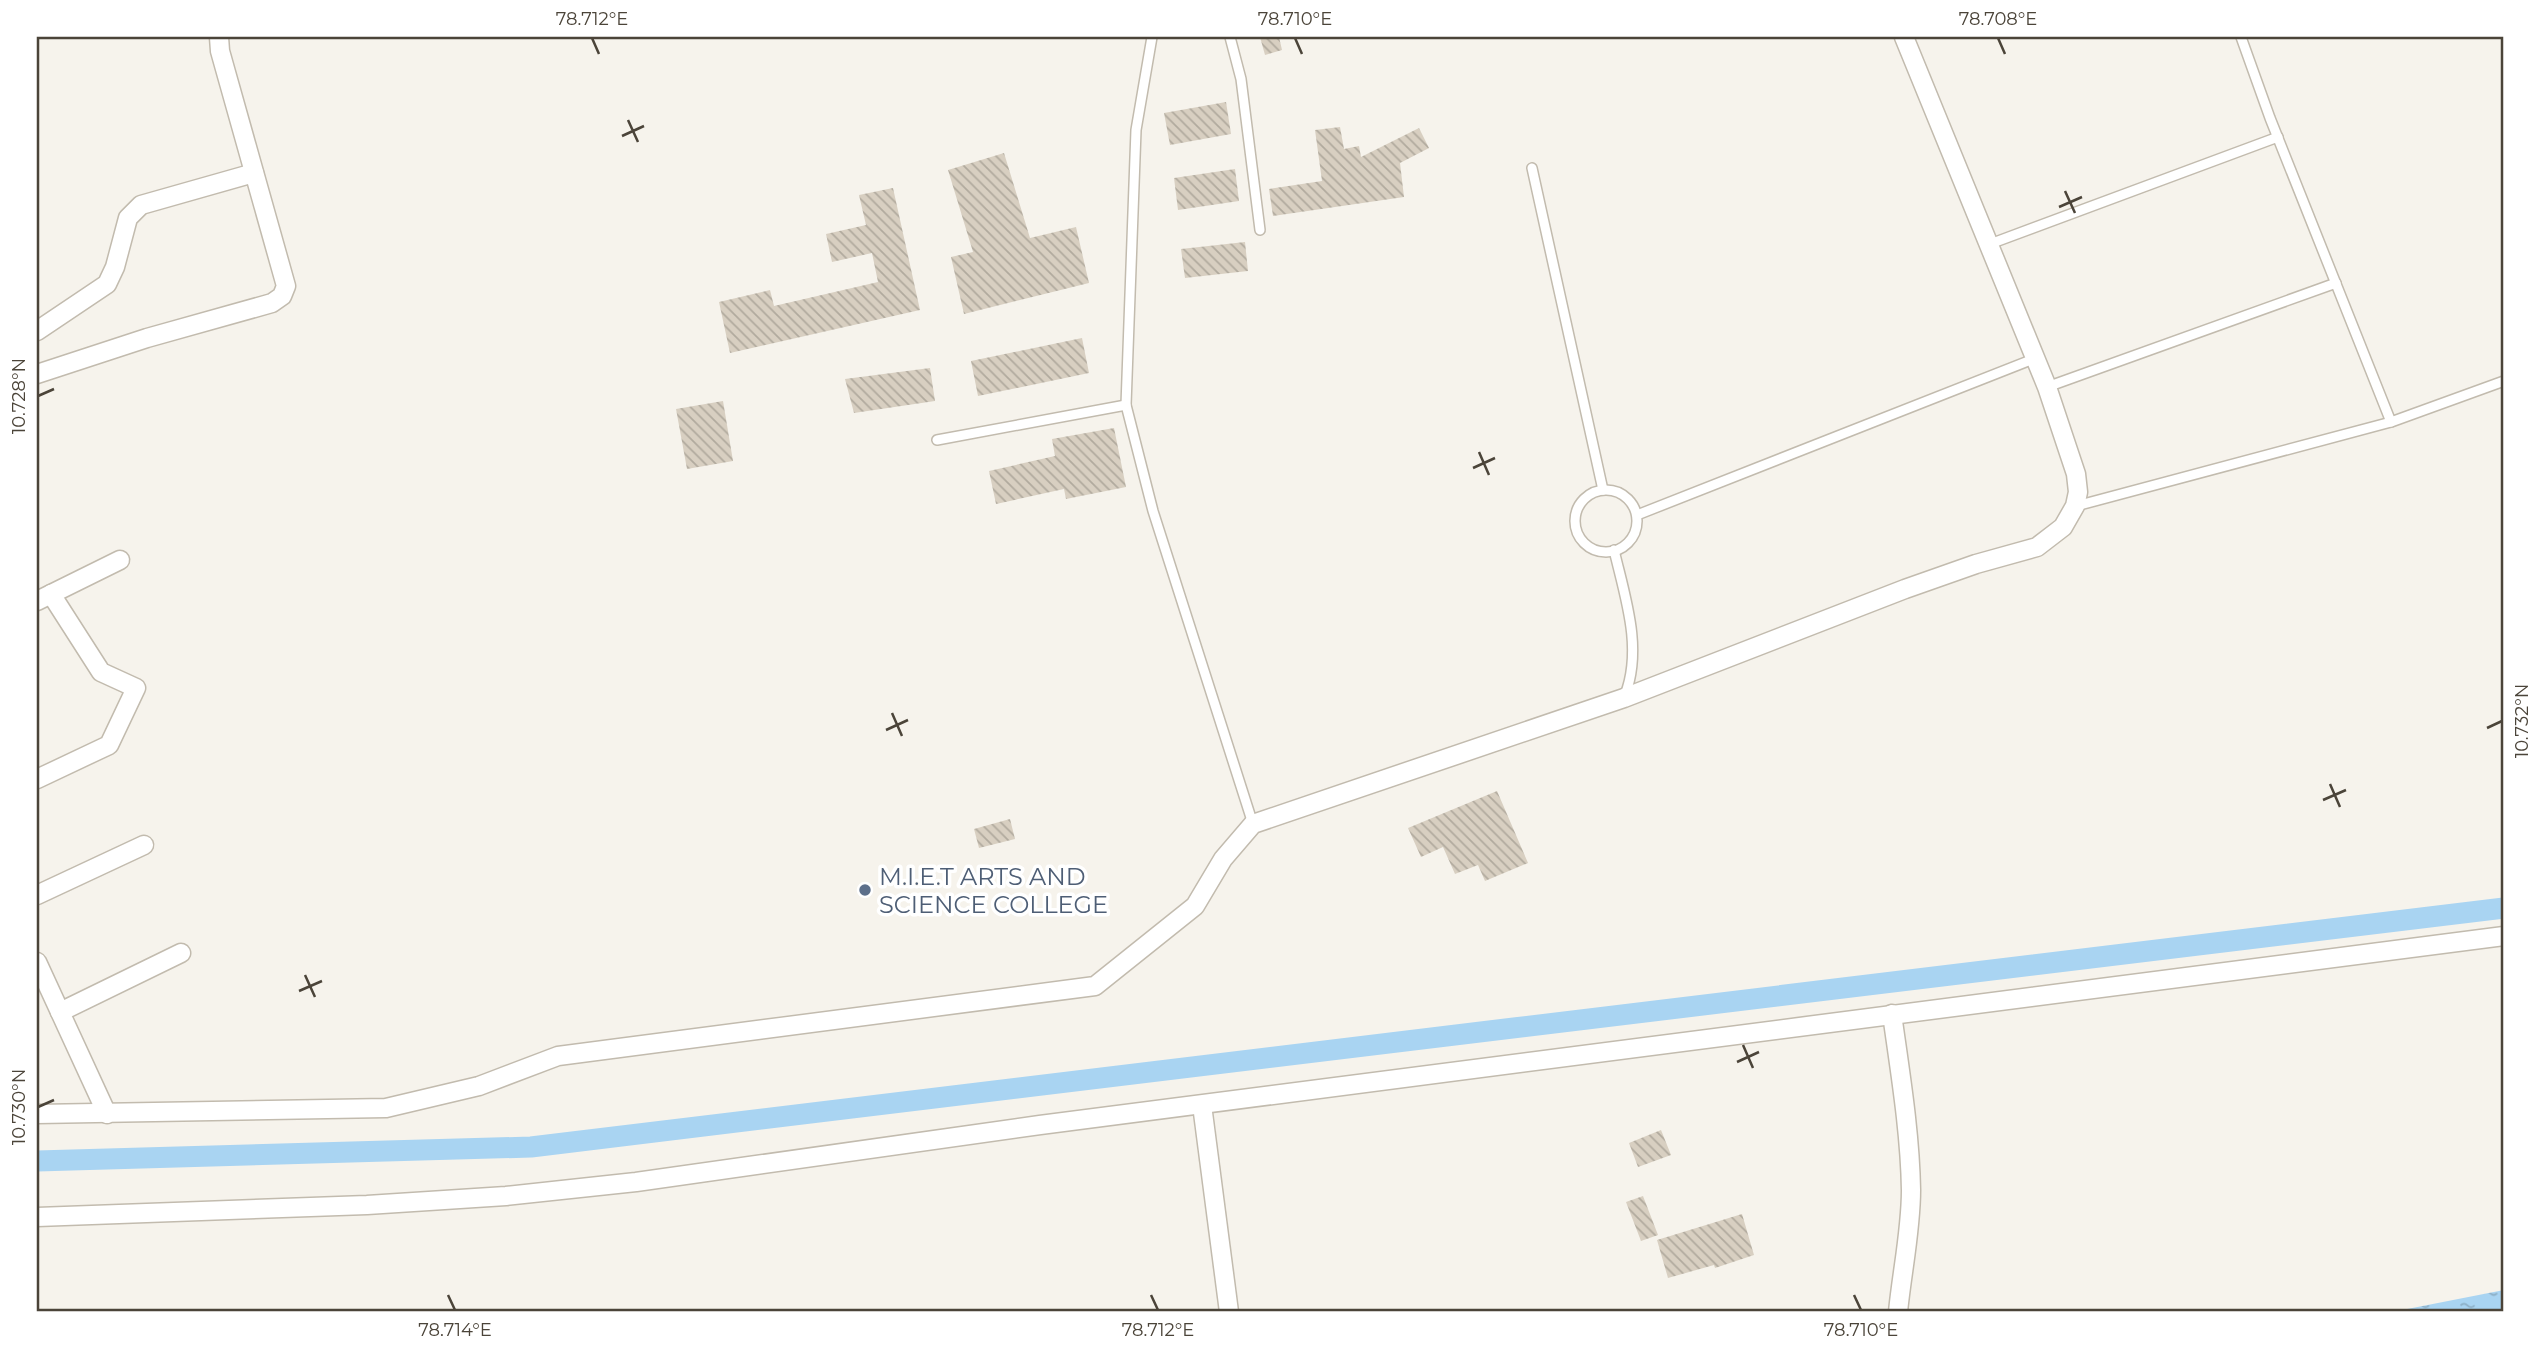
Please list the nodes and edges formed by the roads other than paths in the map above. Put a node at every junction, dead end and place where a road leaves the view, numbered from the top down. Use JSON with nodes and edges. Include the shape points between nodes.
{"nodes":[{"id":1,"x":219,"y":37,"type":"edge"},
{"id":2,"x":1152,"y":37,"type":"edge"},
{"id":3,"x":1230,"y":37,"type":"edge"},
{"id":4,"x":1904,"y":37,"type":"edge"},
{"id":5,"x":2241,"y":37,"type":"edge"},
{"id":6,"x":2278,"y":137,"type":"junction"},
{"id":7,"x":1532,"y":168,"type":"dead end"},
{"id":8,"x":254,"y":173,"type":"junction"},
{"id":9,"x":1260,"y":230,"type":"dead end"},
{"id":10,"x":1990,"y":244,"type":"junction"},
{"id":11,"x":2336,"y":283,"type":"junction"},
{"id":12,"x":37,"y":331,"type":"edge"},
{"id":13,"x":2036,"y":358,"type":"junction"},
{"id":14,"x":37,"y":374,"type":"edge"},
{"id":15,"x":2504,"y":381,"type":"edge"},
{"id":16,"x":2047,"y":387,"type":"junction"},
{"id":17,"x":1126,"y":405,"type":"junction"},
{"id":18,"x":2390,"y":422,"type":"junction"},
{"id":19,"x":937,"y":440,"type":"dead end"},
{"id":20,"x":1603,"y":490,"type":"junction"},
{"id":21,"x":2075,"y":506,"type":"junction"},
{"id":22,"x":1637,"y":515,"type":"junction"},
{"id":23,"x":1614,"y":550,"type":"junction"},
{"id":24,"x":120,"y":560,"type":"dead end"},
{"id":25,"x":44,"y":598,"type":"edge"},
{"id":26,"x":1624,"y":698,"type":"junction"},
{"id":27,"x":37,"y":779,"type":"edge"},
{"id":28,"x":1253,"y":824,"type":"junction"},
{"id":29,"x":144,"y":845,"type":"dead end"},
{"id":30,"x":37,"y":895,"type":"edge"},
{"id":31,"x":2504,"y":936,"type":"edge"},
{"id":32,"x":181,"y":953,"type":"dead end"},
{"id":33,"x":37,"y":962,"type":"edge"},
{"id":34,"x":60,"y":1012,"type":"junction"},
{"id":35,"x":1892,"y":1014,"type":"junction"},
{"id":36,"x":1202,"y":1105,"type":"junction"},
{"id":37,"x":37,"y":1114,"type":"edge"},
{"id":38,"x":107,"y":1114,"type":"junction"},
{"id":39,"x":37,"y":1216,"type":"edge"},
{"id":40,"x":1229,"y":1312,"type":"edge"},
{"id":41,"x":1898,"y":1312,"type":"edge"}],
"edges":[{"from":1,"to":8,"type":"street"},
{"from":2,"to":17,"type":"lane","via":[[1136,130]]},
{"from":3,"to":9,"type":"lane","via":[[1241,79]]},
{"from":4,"to":10,"type":"street"},
{"from":5,"to":6,"type":"lane"},
{"from":6,"to":10,"type":"lane"},
{"from":6,"to":11,"type":"lane"},
{"from":7,"to":20,"type":"lane"},
{"from":8,"to":12,"type":"street","via":[[141,205],[128,218],[107,284]]},
{"from":8,"to":14,"type":"street","via":[[286,286],[282,296],[272,303]]},
{"from":10,"to":13,"type":"street"},
{"from":11,"to":16,"type":"lane"},
{"from":11,"to":18,"type":"lane"},
{"from":13,"to":16,"type":"street"},
{"from":13,"to":22,"type":"lane"},
{"from":15,"to":18,"type":"lane"},
{"from":16,"to":21,"type":"street","via":[[2076,474]]},
{"from":17,"to":19,"type":"lane"},
{"from":17,"to":28,"type":"lane","via":[[1153,510]]},
{"from":18,"to":21,"type":"lane"},
{"from":20,"to":22,"type":"lane","via":[[1626,497]]},
{"from":20,"to":23,"type":"lane","via":[[1581,503],[1575,522],[1590,547]]},
{"from":21,"to":26,"type":"street","via":[[2063,527],[2037,547],[1905,589]]},
{"from":22,"to":23,"type":"lane","via":[[1634,535]]},
{"from":23,"to":26,"type":"lane","via":[[1634,648]]},
{"from":24,"to":25,"type":"street"},
{"from":25,"to":27,"type":"street","via":[[101,672],[136,688],[109,745]]},
{"from":26,"to":28,"type":"street"},
{"from":28,"to":38,"type":"street","via":[[1223,859],[1195,906],[1095,986],[558,1056],[479,1086],[386,1108]]},
{"from":29,"to":30,"type":"street"},
{"from":31,"to":35,"type":"street"},
{"from":32,"to":34,"type":"street"},
{"from":33,"to":34,"type":"street"},
{"from":34,"to":38,"type":"street"},
{"from":35,"to":36,"type":"street"},
{"from":35,"to":41,"type":"street","via":[[1911,1191]]},
{"from":36,"to":39,"type":"street","via":[[506,1196],[355,1206]]},
{"from":36,"to":40,"type":"street"},
{"from":37,"to":38,"type":"street"}]}
